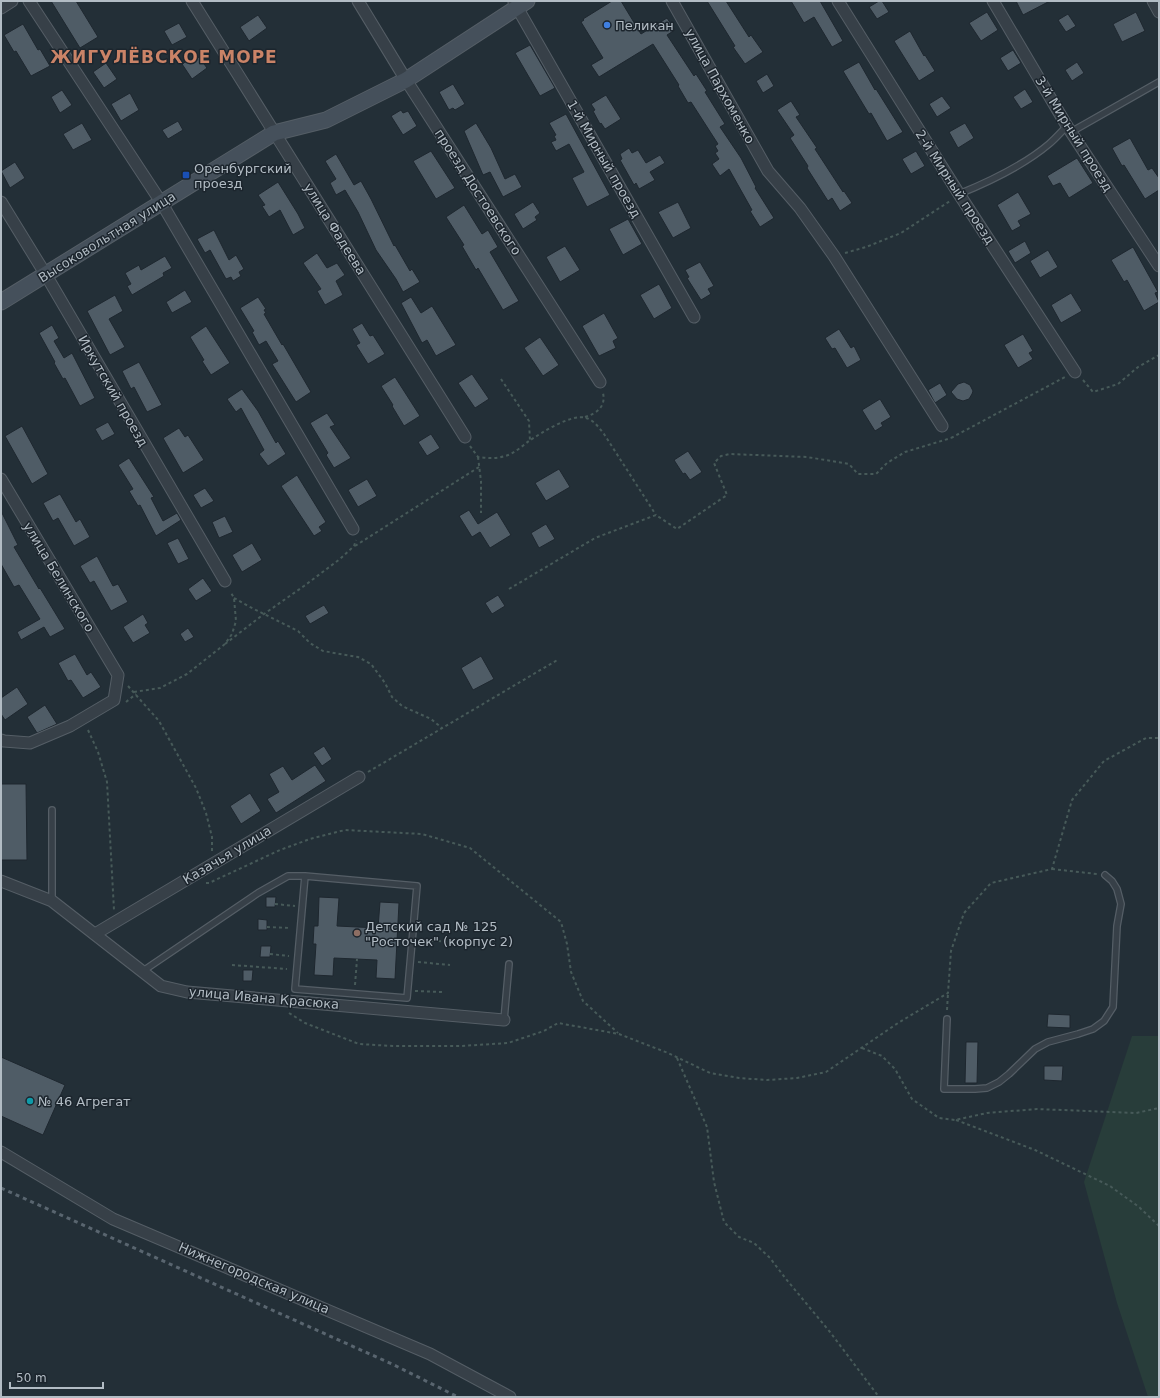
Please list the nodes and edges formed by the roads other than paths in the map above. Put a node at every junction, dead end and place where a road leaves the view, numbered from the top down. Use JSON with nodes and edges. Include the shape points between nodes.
{"nodes":[{"id":1,"x":12,"y":1,"type":"edge"},
{"id":2,"x":29,"y":1,"type":"edge"},
{"id":3,"x":192,"y":1,"type":"edge"},
{"id":4,"x":358,"y":1,"type":"edge"},
{"id":5,"x":672,"y":1,"type":"edge"},
{"id":6,"x":838,"y":1,"type":"edge"},
{"id":7,"x":993,"y":1,"type":"edge"},
{"id":8,"x":1153,"y":1,"type":"edge"},
{"id":9,"x":520,"y":3,"type":"edge"},
{"id":10,"x":1,"y":8,"type":"edge"},
{"id":11,"x":1159,"y":12,"type":"edge"},
{"id":12,"x":406,"y":80,"type":"junction"},
{"id":13,"x":1159,"y":82,"type":"edge"},
{"id":14,"x":1069,"y":129,"type":"junction"},
{"id":15,"x":274,"y":133,"type":"junction"},
{"id":16,"x":960,"y":194,"type":"junction"},
{"id":17,"x":1,"y":202,"type":"edge"},
{"id":18,"x":161,"y":202,"type":"junction"},
{"id":19,"x":1159,"y":266,"type":"edge"},
{"id":20,"x":46,"y":275,"type":"junction"},
{"id":21,"x":1,"y":302,"type":"edge"},
{"id":22,"x":694,"y":317,"type":"dead end"},
{"id":23,"x":1075,"y":372,"type":"road end"},
{"id":24,"x":600,"y":382,"type":"road end"},
{"id":25,"x":942,"y":426,"type":"road end"},
{"id":26,"x":465,"y":437,"type":"road end"},
{"id":27,"x":1,"y":478,"type":"edge"},
{"id":28,"x":353,"y":529,"type":"road end"},
{"id":29,"x":225,"y":581,"type":"road end"},
{"id":30,"x":1,"y":740,"type":"edge"},
{"id":31,"x":359,"y":777,"type":"road end"},
{"id":32,"x":52,"y":810,"type":"dead end"},
{"id":33,"x":1105,"y":875,"type":"road end"},
{"id":34,"x":305,"y":876,"type":"junction"},
{"id":35,"x":1,"y":881,"type":"edge"},
{"id":36,"x":52,"y":900,"type":"junction"},
{"id":37,"x":95,"y":934,"type":"junction"},
{"id":38,"x":509,"y":964,"type":"dead end"},
{"id":39,"x":143,"y":971,"type":"junction"},
{"id":40,"x":947,"y":1019,"type":"road end"},
{"id":41,"x":504,"y":1020,"type":"joint"},
{"id":42,"x":1,"y":1152,"type":"edge"},
{"id":43,"x":510,"y":1397,"type":"edge"}],
"edges":[{"from":1,"to":10,"type":"street"},
{"from":2,"to":18,"type":"street"},
{"from":3,"to":15,"type":"street","name":"улица Фадеева"},
{"from":4,"to":12,"type":"street","name":"проезд Достоевского"},
{"from":5,"to":25,"type":"street","name":"улица Пархоменко","via":[[768,171],[800,208],[834,256]]},
{"from":6,"to":16,"type":"street","name":"2-й Мирный проезд"},
{"from":7,"to":14,"type":"street","name":"3-й Мирный проезд"},
{"from":8,"to":11,"type":"street"},
{"from":9,"to":12,"type":"street","name":"Высоковольтная улица"},
{"from":9,"to":22,"type":"street","name":"1-й Мирный проезд"},
{"from":12,"to":15,"type":"street","name":"Высоковольтная улица","via":[[326,120]]},
{"from":12,"to":24,"type":"street","name":"проезд Достоевского"},
{"from":13,"to":14,"type":"lane"},
{"from":14,"to":16,"type":"lane","via":[[1024,161],[990,181]]},
{"from":14,"to":19,"type":"street","name":"3-й Мирный проезд"},
{"from":15,"to":18,"type":"street","name":"Высоковольтная улица"},
{"from":15,"to":26,"type":"street","name":"улица Фадеева"},
{"from":16,"to":23,"type":"street","name":"2-й Мирный проезд"},
{"from":17,"to":20,"type":"street","name":"Иркутский проезд"},
{"from":18,"to":20,"type":"street","name":"Высоковольтная улица"},
{"from":18,"to":28,"type":"street"},
{"from":20,"to":21,"type":"street","name":"Высоковольтная улица"},
{"from":20,"to":29,"type":"street","name":"Иркутский проезд"},
{"from":27,"to":30,"type":"street","name":"улица Белинского","via":[[118,675],[114,700],[70,726],[30,743]]},
{"from":31,"to":37,"type":"street","name":"Казачья улица"},
{"from":32,"to":36,"type":"lane"},
{"from":33,"to":40,"type":"lane","via":[[1117,889],[1121,904],[1113,1007],[1104,1021],[1093,1029],[1048,1042],[1035,1049],[1009,1074],[987,1088],[944,1089]]},
{"from":34,"to":34,"type":"lane","via":[[295,989],[407,998],[417,886]]},
{"from":34,"to":39,"type":"lane","via":[[288,876],[258,893]]},
{"from":35,"to":36,"type":"street","name":"улица Ивана Красюка"},
{"from":36,"to":37,"type":"street","name":"улица Ивана Красюка"},
{"from":37,"to":39,"type":"street","name":"улица Ивана Красюка"},
{"from":38,"to":41,"type":"lane"},
{"from":39,"to":41,"type":"street","name":"улица Ивана Красюка","via":[[161,986],[187,992]]},
{"from":42,"to":43,"type":"street","name":"Нижнегородская улица","via":[[113,1219],[430,1354]]}]}
